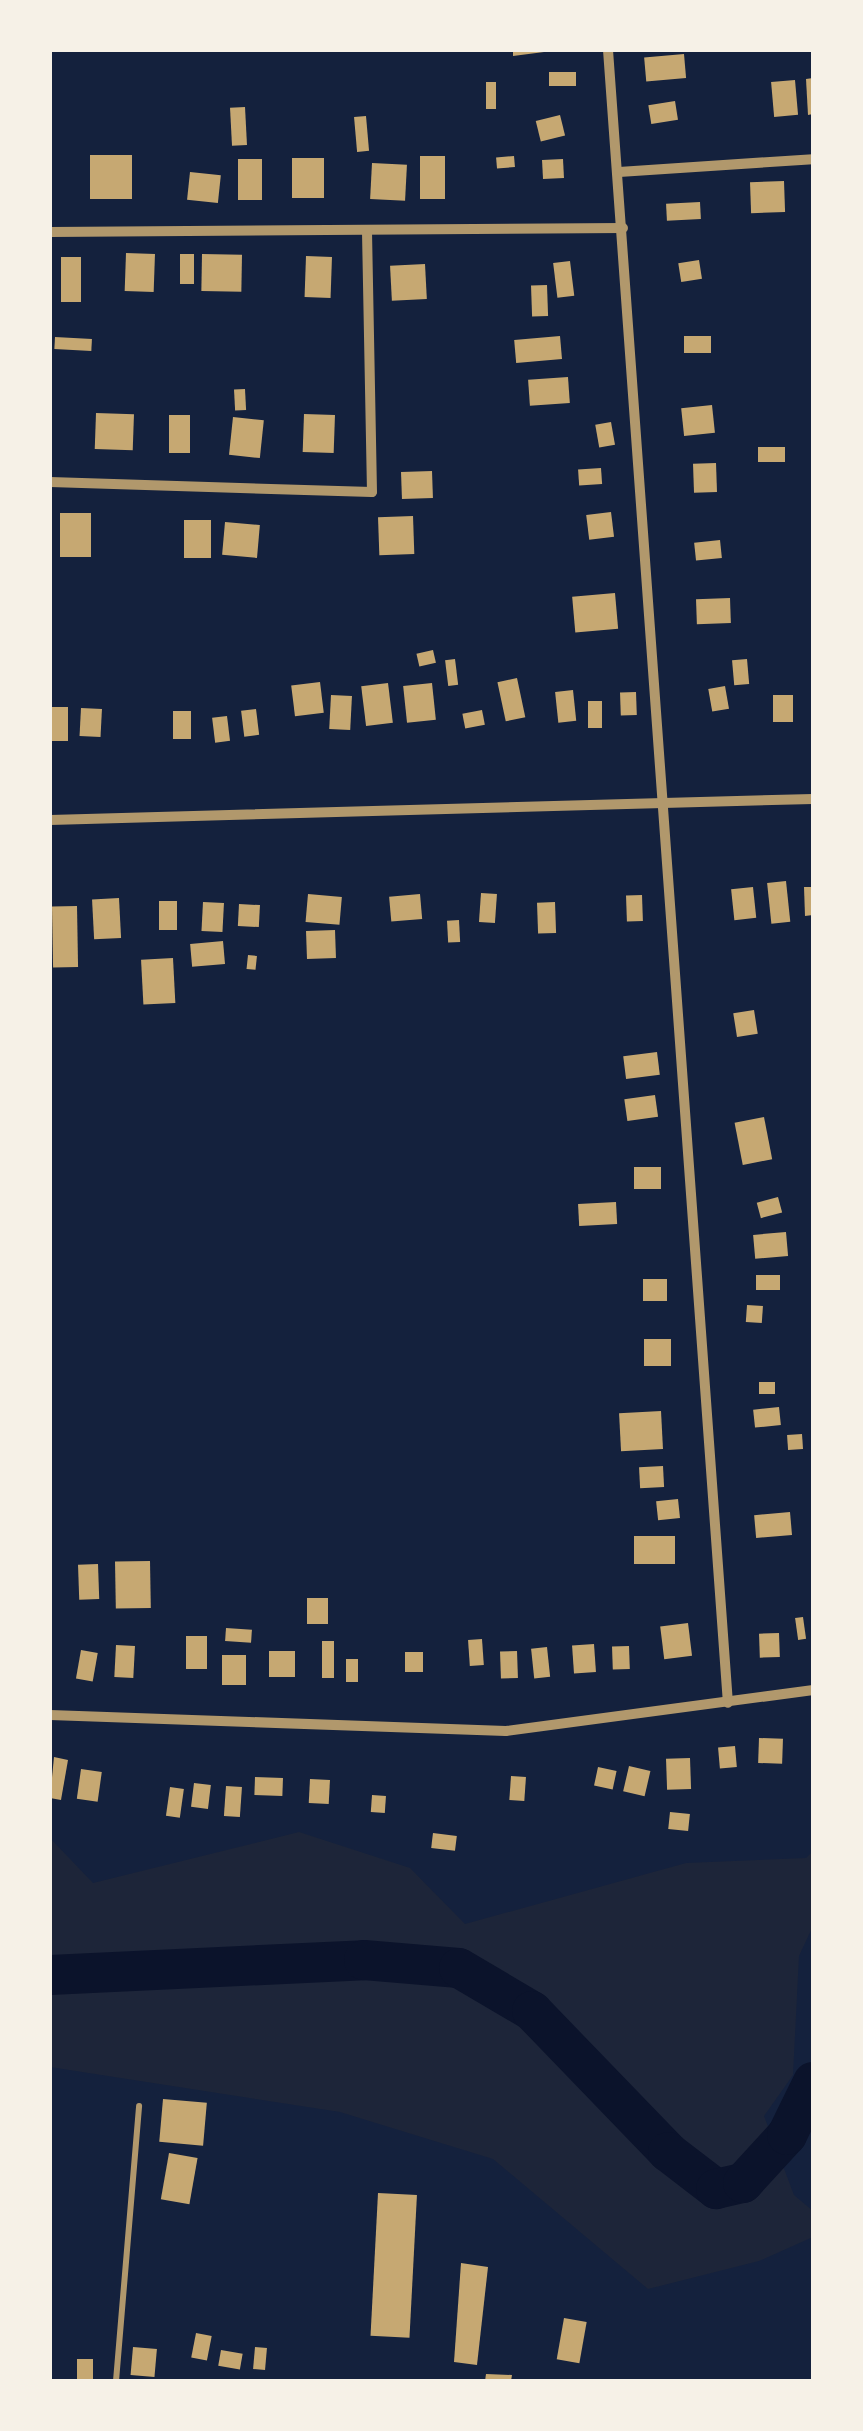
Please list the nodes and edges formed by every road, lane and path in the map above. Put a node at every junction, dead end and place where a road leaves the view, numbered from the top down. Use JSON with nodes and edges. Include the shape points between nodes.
{"nodes":[{"id":1,"x":608,"y":50,"type":"edge"},
{"id":2,"x":813,"y":159,"type":"edge"},
{"id":3,"x":619,"y":172,"type":"junction"},
{"id":4,"x":623,"y":228,"type":"junction"},
{"id":5,"x":367,"y":230,"type":"junction"},
{"id":6,"x":50,"y":232,"type":"edge"},
{"id":7,"x":50,"y":482,"type":"edge"},
{"id":8,"x":813,"y":799,"type":"edge"},
{"id":9,"x":666,"y":808,"type":"junction"},
{"id":10,"x":50,"y":820,"type":"edge"},
{"id":11,"x":813,"y":1690,"type":"edge"},
{"id":12,"x":728,"y":1703,"type":"junction"},
{"id":13,"x":50,"y":1715,"type":"edge"},
{"id":14,"x":139,"y":2106,"type":"dead end"},
{"id":15,"x":116,"y":2381,"type":"edge"}],
"edges":[{"from":1,"to":3,"type":"street"},
{"from":2,"to":3,"type":"street"},
{"from":3,"to":4,"type":"street"},
{"from":4,"to":5,"type":"street"},
{"from":4,"to":9,"type":"street"},
{"from":5,"to":6,"type":"street"},
{"from":5,"to":7,"type":"street","via":[[372,492]]},
{"from":8,"to":9,"type":"street"},
{"from":9,"to":10,"type":"street"},
{"from":9,"to":12,"type":"street"},
{"from":11,"to":12,"type":"street"},
{"from":12,"to":13,"type":"street","via":[[506,1730]]},
{"from":14,"to":15,"type":"lane"}]}
